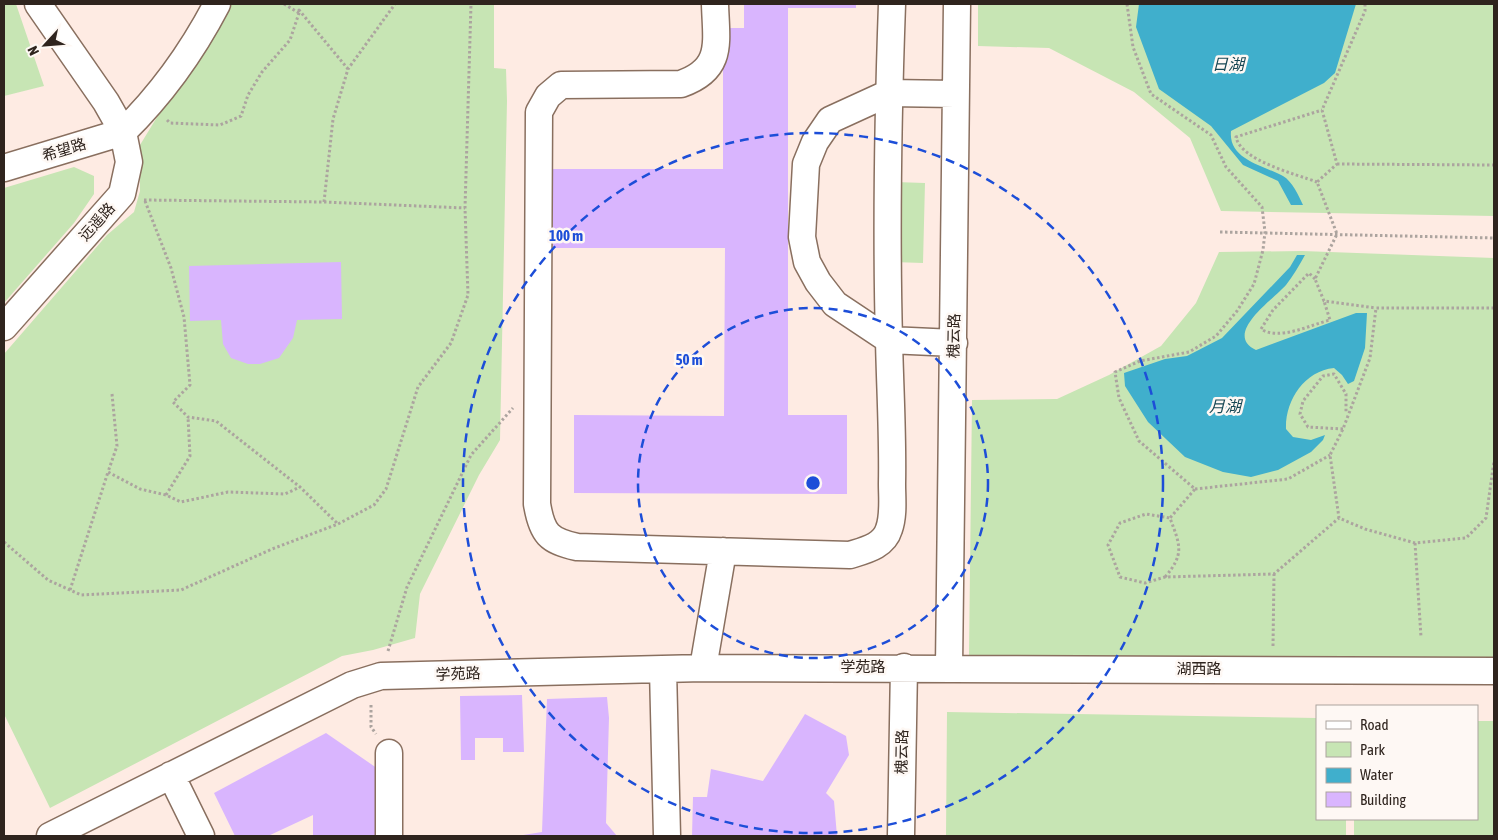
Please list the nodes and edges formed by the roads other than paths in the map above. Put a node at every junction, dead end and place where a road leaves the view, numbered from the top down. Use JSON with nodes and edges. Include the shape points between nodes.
{"nodes":[{"id":1,"x":38,"y":4,"type":"edge"},
{"id":2,"x":715,"y":4,"type":"edge"},
{"id":3,"x":892,"y":4,"type":"edge"},
{"id":4,"x":957,"y":4,"type":"edge"},
{"id":5,"x":207,"y":11,"type":"edge"},
{"id":6,"x":889,"y":93,"type":"junction"},
{"id":7,"x":955,"y":94,"type":"junction"},
{"id":8,"x":123,"y":132,"type":"junction"},
{"id":9,"x":4,"y":168,"type":"edge"},
{"id":10,"x":4,"y":327,"type":"edge"},
{"id":11,"x":889,"y":340,"type":"junction"},
{"id":12,"x":954,"y":343,"type":"junction"},
{"id":13,"x":723,"y":551,"type":"junction"},
{"id":14,"x":703,"y":668,"type":"junction"},
{"id":15,"x":904,"y":668,"type":"junction"},
{"id":16,"x":949,"y":668,"type":"junction"},
{"id":17,"x":663,"y":669,"type":"junction"},
{"id":18,"x":1494,"y":671,"type":"edge"},
{"id":19,"x":390,"y":753,"type":"road end"},
{"id":20,"x":171,"y":775,"type":"junction"},
{"id":21,"x":50,"y":836,"type":"edge"},
{"id":22,"x":201,"y":836,"type":"edge"},
{"id":23,"x":389,"y":836,"type":"edge"},
{"id":24,"x":667,"y":836,"type":"edge"},
{"id":25,"x":901,"y":836,"type":"edge"}],
"edges":[{"from":1,"to":8,"type":"lane","name":"远遥路"},
{"from":2,"to":13,"type":"lane","via":[[716,46],[710,65],[698,78],[680,84],[561,85],[548,96],[539,112],[537,504],[539,518],[549,536],[557,542],[577,547]]},
{"from":3,"to":6,"type":"lane"},
{"from":4,"to":7,"type":"lane","name":"槐云路"},
{"from":5,"to":8,"type":"lane","via":[[149,107]]},
{"from":6,"to":7,"type":"lane"},
{"from":6,"to":11,"type":"lane"},
{"from":6,"to":11,"type":"lane","via":[[830,120],[815,142],[806,164],[802,237],[807,262],[835,304]]},
{"from":7,"to":12,"type":"lane","name":"槐云路"},
{"from":8,"to":9,"type":"lane","name":"希望路"},
{"from":8,"to":10,"type":"lane","name":"远遥路","via":[[133,197]]},
{"from":11,"to":12,"type":"lane"},
{"from":11,"to":13,"type":"lane","via":[[892,508],[889,529],[883,540],[870,549],[850,555]]},
{"from":12,"to":16,"type":"lane","name":"槐云路"},
{"from":13,"to":14,"type":"lane"},
{"from":14,"to":15,"type":"lane","name":"学苑路"},
{"from":14,"to":17,"type":"lane","name":"学苑路"},
{"from":15,"to":16,"type":"lane","name":"湖西路"},
{"from":15,"to":25,"type":"lane","name":"槐云路"},
{"from":16,"to":18,"type":"lane","name":"湖西路"},
{"from":17,"to":20,"type":"lane","name":"学苑路","via":[[381,676],[352,685]]},
{"from":17,"to":24,"type":"lane"},
{"from":19,"to":23,"type":"lane"},
{"from":20,"to":21,"type":"lane","name":"学苑路"},
{"from":20,"to":22,"type":"lane"}]}
